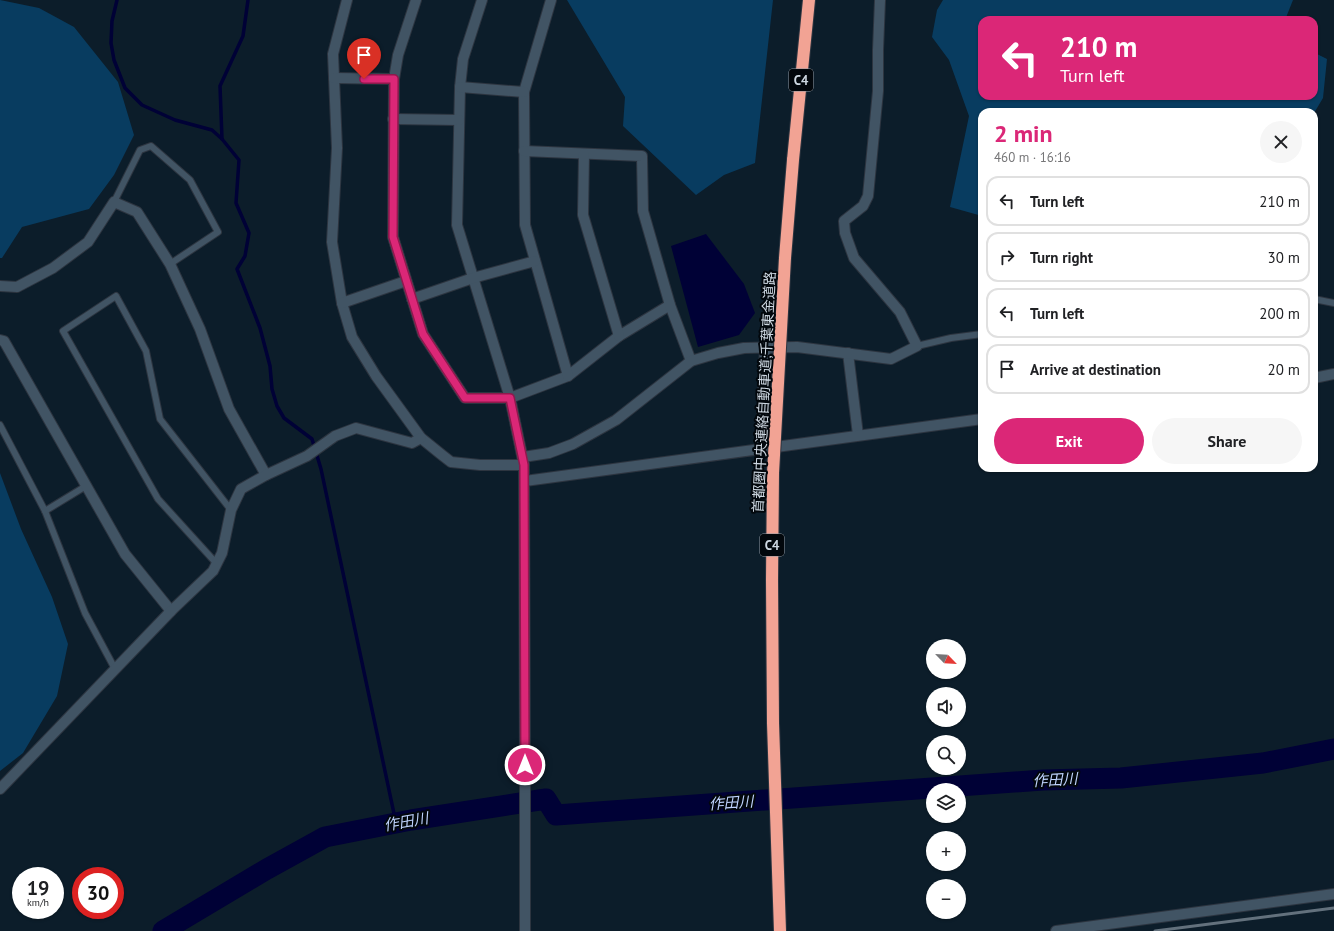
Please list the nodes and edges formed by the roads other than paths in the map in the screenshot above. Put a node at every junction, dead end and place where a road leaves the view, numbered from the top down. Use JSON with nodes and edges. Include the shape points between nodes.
{"nodes":[{"id":1,"x":347,"y":0,"type":"edge"},
{"id":2,"x":416,"y":0,"type":"edge"},
{"id":3,"x":482,"y":0,"type":"edge"},
{"id":4,"x":551,"y":0,"type":"edge"},
{"id":5,"x":809,"y":0,"type":"edge"},
{"id":6,"x":882,"y":3,"type":"edge"},
{"id":7,"x":334,"y":78,"type":"junction"},
{"id":8,"x":394,"y":79,"type":"junction"},
{"id":9,"x":460,"y":87,"type":"junction"},
{"id":10,"x":524,"y":92,"type":"junction"},
{"id":11,"x":393,"y":118,"type":"junction"},
{"id":12,"x":460,"y":120,"type":"junction"},
{"id":13,"x":524,"y":151,"type":"junction"},
{"id":14,"x":584,"y":154,"type":"junction"},
{"id":15,"x":114,"y":202,"type":"junction"},
{"id":16,"x":535,"y":261,"type":"junction"},
{"id":17,"x":170,"y":264,"type":"junction"},
{"id":18,"x":473,"y":278,"type":"junction"},
{"id":19,"x":406,"y":281,"type":"junction"},
{"id":20,"x":0,"y":286,"type":"edge"},
{"id":21,"x":412,"y":299,"type":"junction"},
{"id":22,"x":1318,"y":300,"type":"edge"},
{"id":23,"x":342,"y":303,"type":"junction"},
{"id":24,"x":1334,"y":303,"type":"edge"},
{"id":25,"x":670,"y":305,"type":"junction"},
{"id":26,"x":978,"y":335,"type":"edge"},
{"id":27,"x":619,"y":336,"type":"junction"},
{"id":28,"x":0,"y":340,"type":"edge"},
{"id":29,"x":917,"y":346,"type":"junction"},
{"id":30,"x":765,"y":348,"type":"junction"},
{"id":31,"x":848,"y":353,"type":"junction"},
{"id":32,"x":691,"y":361,"type":"junction"},
{"id":33,"x":1334,"y":374,"type":"edge"},
{"id":34,"x":568,"y":376,"type":"junction"},
{"id":35,"x":1318,"y":377,"type":"edge"},
{"id":36,"x":510,"y":398,"type":"junction"},
{"id":37,"x":978,"y":420,"type":"edge"},
{"id":38,"x":0,"y":426,"type":"edge"},
{"id":39,"x":858,"y":435,"type":"junction"},
{"id":40,"x":421,"y":438,"type":"junction"},
{"id":41,"x":761,"y":450,"type":"junction"},
{"id":42,"x":523,"y":461,"type":"junction"},
{"id":43,"x":266,"y":475,"type":"junction"},
{"id":44,"x":525,"y":481,"type":"junction"},
{"id":45,"x":86,"y":486,"type":"junction"},
{"id":46,"x":231,"y":510,"type":"junction"},
{"id":47,"x":45,"y":511,"type":"junction"},
{"id":48,"x":217,"y":564,"type":"junction"},
{"id":49,"x":171,"y":611,"type":"junction"},
{"id":50,"x":116,"y":669,"type":"junction"},
{"id":51,"x":0,"y":789,"type":"edge"},
{"id":52,"x":1334,"y":894,"type":"edge"},
{"id":53,"x":526,"y":931,"type":"edge"},
{"id":54,"x":780,"y":931,"type":"edge"},
{"id":55,"x":1056,"y":931,"type":"edge"}],
"edges":[{"from":1,"to":7,"type":"street","via":[[333,54]]},
{"from":2,"to":8,"type":"street","via":[[398,55]]},
{"from":3,"to":9,"type":"street","via":[[463,59]]},
{"from":4,"to":10,"type":"street"},
{"from":5,"to":54,"type":"highway","name":"首都圏中央連絡自動車道;千葉東金道路","number":"C4","bridge":true,"via":[[785,258],[773,473],[773,723]]},
{"from":6,"to":29,"type":"street","via":[[878,91],[868,196],[863,206],[844,221],[845,233],[854,258],[900,312]]},
{"from":7,"to":8,"type":"street"},
{"from":7,"to":23,"type":"street","via":[[337,148],[332,242]]},
{"from":8,"to":11,"type":"street"},
{"from":9,"to":10,"type":"street"},
{"from":9,"to":12,"type":"street"},
{"from":10,"to":13,"type":"street"},
{"from":11,"to":12,"type":"street"},
{"from":11,"to":19,"type":"street","via":[[393,237]]},
{"from":12,"to":18,"type":"street","via":[[457,225]]},
{"from":13,"to":14,"type":"street"},
{"from":13,"to":16,"type":"street","via":[[525,225]]},
{"from":14,"to":25,"type":"street","via":[[642,156],[643,211]]},
{"from":14,"to":27,"type":"street","via":[[583,215]]},
{"from":15,"to":17,"type":"street","via":[[137,212]]},
{"from":15,"to":17,"type":"lane","via":[[140,150],[151,146],[190,180],[218,232]]},
{"from":15,"to":20,"type":"street","via":[[88,242],[52,268],[18,287]]},
{"from":16,"to":18,"type":"street"},
{"from":16,"to":34,"type":"street"},
{"from":17,"to":43,"type":"street","via":[[200,329],[229,409]]},
{"from":18,"to":21,"type":"street"},
{"from":18,"to":36,"type":"street"},
{"from":19,"to":21,"type":"street"},
{"from":19,"to":23,"type":"street"},
{"from":21,"to":36,"type":"street","via":[[423,334],[465,398]]},
{"from":22,"to":24,"type":"lane"},
{"from":23,"to":40,"type":"street","via":[[352,337],[376,376]]},
{"from":25,"to":27,"type":"street"},
{"from":25,"to":32,"type":"street"},
{"from":26,"to":29,"type":"lane"},
{"from":27,"to":34,"type":"street"},
{"from":28,"to":45,"type":"street","via":[[4,341]]},
{"from":29,"to":31,"type":"street","via":[[891,359]]},
{"from":30,"to":31,"type":"street","via":[[797,347]]},
{"from":30,"to":32,"type":"street","via":[[733,349]]},
{"from":30,"to":41,"type":"street"},
{"from":31,"to":39,"type":"street"},
{"from":32,"to":42,"type":"street","via":[[616,420],[573,444]]},
{"from":33,"to":35,"type":"street"},
{"from":34,"to":36,"type":"street"},
{"from":36,"to":42,"type":"street"},
{"from":37,"to":39,"type":"street"},
{"from":38,"to":47,"type":"lane"},
{"from":39,"to":41,"type":"street"},
{"from":40,"to":42,"type":"street","via":[[451,462],[480,465]]},
{"from":40,"to":43,"type":"street","via":[[412,443],[356,428],[335,436],[307,456]]},
{"from":41,"to":44,"type":"street"},
{"from":42,"to":44,"type":"street"},
{"from":43,"to":46,"type":"street","via":[[241,489]]},
{"from":44,"to":53,"type":"street"},
{"from":45,"to":47,"type":"lane"},
{"from":45,"to":49,"type":"street","via":[[125,554]]},
{"from":46,"to":48,"type":"street","via":[[222,553]]},
{"from":46,"to":48,"type":"lane","via":[[160,420],[146,351],[116,296],[63,331],[158,499]]},
{"from":47,"to":50,"type":"lane","via":[[85,613]]},
{"from":48,"to":49,"type":"street","via":[[213,571]]},
{"from":49,"to":50,"type":"street"},
{"from":50,"to":51,"type":"street"},
{"from":52,"to":55,"type":"street"}]}
